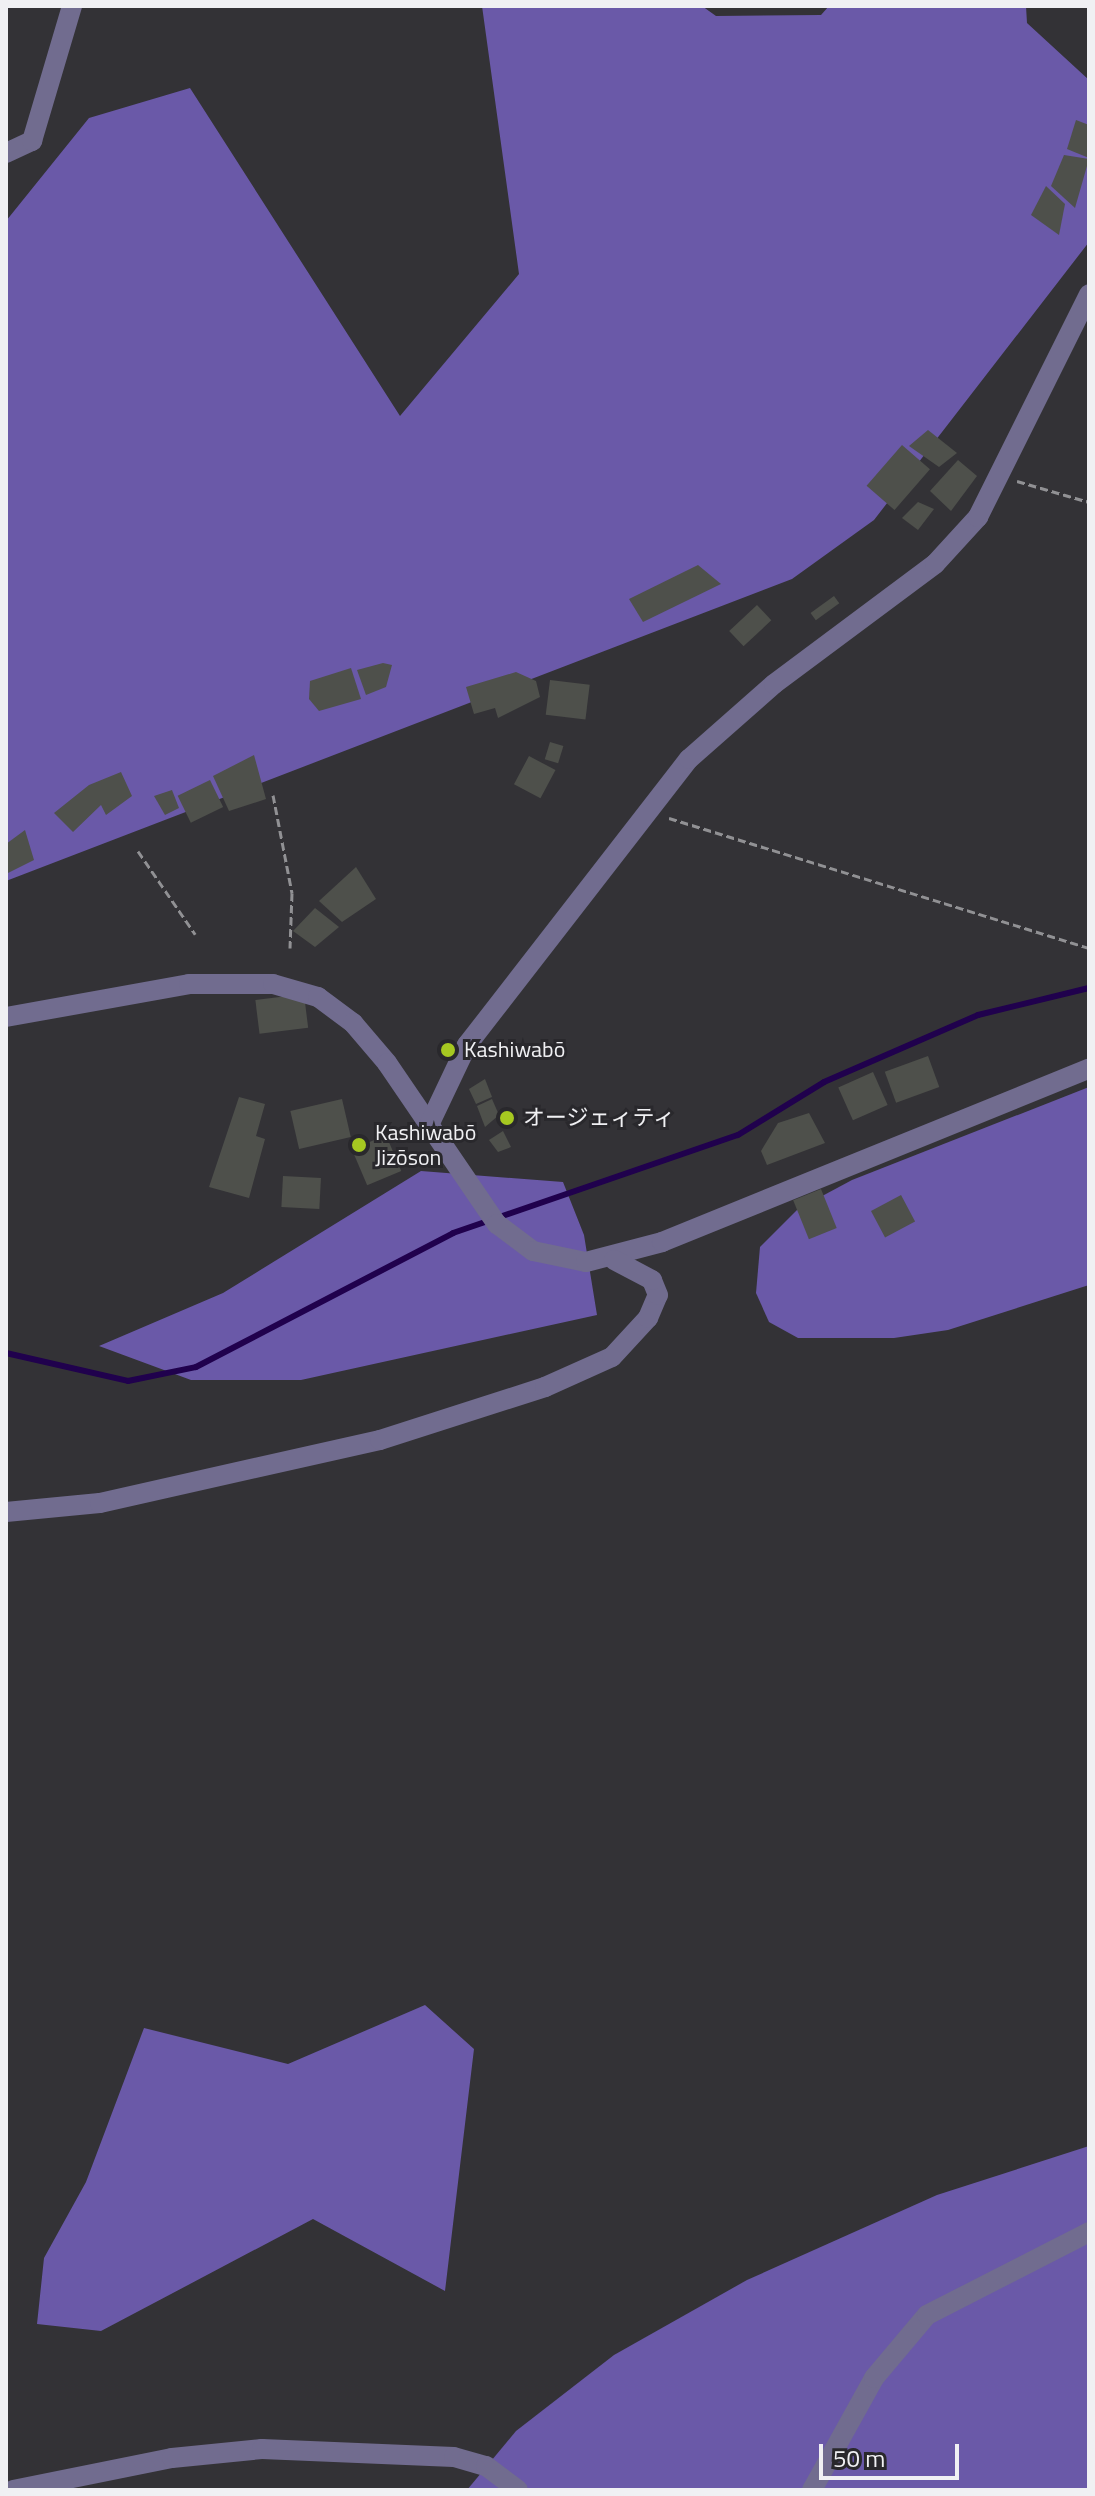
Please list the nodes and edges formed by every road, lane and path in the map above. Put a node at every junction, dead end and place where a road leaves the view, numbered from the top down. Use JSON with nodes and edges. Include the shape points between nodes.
{"nodes":[{"id":1,"x":72,"y":6,"type":"edge"},
{"id":2,"x":6,"y":153,"type":"edge"},
{"id":3,"x":1089,"y":294,"type":"edge"},
{"id":4,"x":1002,"y":476,"type":"junction"},
{"id":5,"x":1089,"y":502,"type":"edge"},
{"id":6,"x":273,"y":795,"type":"dead end"},
{"id":7,"x":647,"y":811,"type":"junction"},
{"id":8,"x":138,"y":851,"type":"dead end"},
{"id":9,"x":195,"y":934,"type":"dead end"},
{"id":10,"x":290,"y":948,"type":"dead end"},
{"id":11,"x":1089,"y":948,"type":"edge"},
{"id":12,"x":6,"y":1017,"type":"edge"},
{"id":13,"x":1089,"y":1069,"type":"edge"},
{"id":14,"x":429,"y":1125,"type":"junction"},
{"id":15,"x":614,"y":1260,"type":"junction"},
{"id":16,"x":6,"y":1512,"type":"edge"},
{"id":17,"x":1089,"y":2232,"type":"edge"},
{"id":18,"x":13,"y":2490,"type":"edge"},
{"id":19,"x":518,"y":2490,"type":"edge"},
{"id":20,"x":812,"y":2490,"type":"edge"}],
"edges":[{"from":1,"to":2,"type":"street","via":[[32,141]]},
{"from":3,"to":4,"type":"street"},
{"from":4,"to":5,"type":"path"},
{"from":4,"to":7,"type":"street","via":[[935,564],[730,719]]},
{"from":6,"to":10,"type":"path","via":[[292,893]]},
{"from":7,"to":11,"type":"path"},
{"from":7,"to":14,"type":"street","via":[[467,1045]]},
{"from":8,"to":9,"type":"path"},
{"from":12,"to":14,"type":"street","via":[[189,984],[293,988],[353,1023]]},
{"from":13,"to":15,"type":"street"},
{"from":14,"to":15,"type":"street","via":[[500,1227],[561,1260]]},
{"from":15,"to":16,"type":"street","via":[[652,1280],[658,1295],[648,1318],[612,1357],[545,1387],[380,1440],[100,1503]]},
{"from":17,"to":20,"type":"street","via":[[927,2315],[874,2378]]},
{"from":18,"to":19,"type":"street","via":[[262,2449],[454,2457],[486,2466]]}]}
